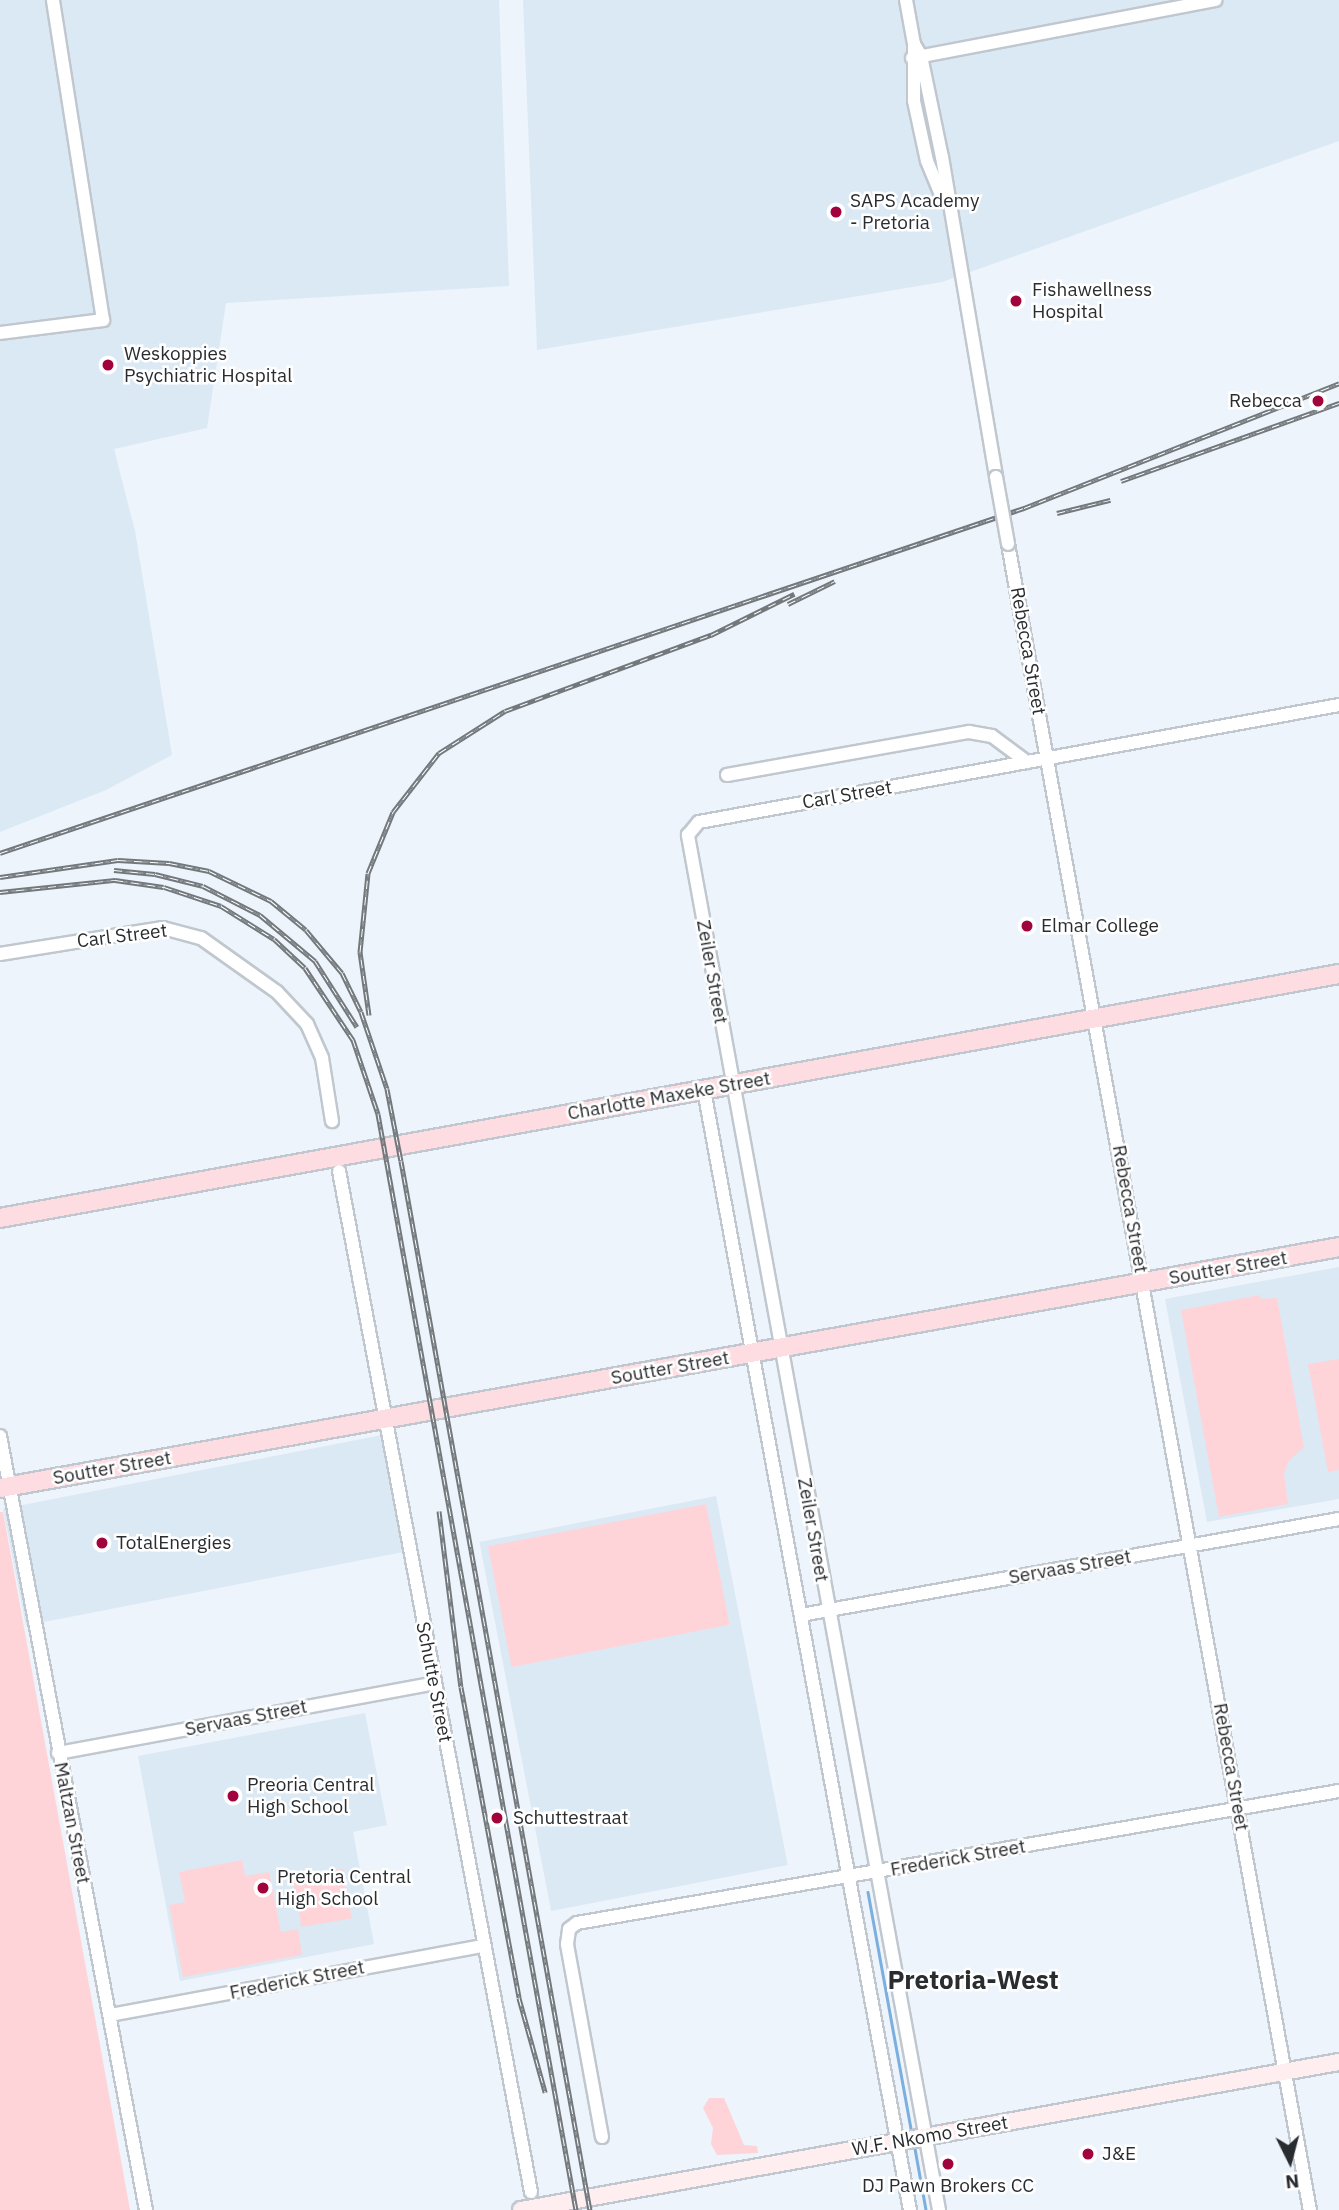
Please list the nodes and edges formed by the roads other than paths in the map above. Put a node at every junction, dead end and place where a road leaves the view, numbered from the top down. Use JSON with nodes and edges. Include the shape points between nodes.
{"nodes":[{"id":1,"x":53,"y":0,"type":"edge"},
{"id":2,"x":906,"y":0,"type":"edge"},
{"id":3,"x":1216,"y":0,"type":"edge"},
{"id":4,"x":917,"y":57,"type":"junction"},
{"id":5,"x":0,"y":333,"type":"edge"},
{"id":6,"x":1339,"y":705,"type":"edge"},
{"id":7,"x":1048,"y":758,"type":"junction"},
{"id":8,"x":1027,"y":762,"type":"junction"},
{"id":9,"x":727,"y":775,"type":"dead end"},
{"id":10,"x":690,"y":850,"type":"joint"},
{"id":11,"x":0,"y":954,"type":"edge"},
{"id":12,"x":1339,"y":974,"type":"edge"},
{"id":13,"x":1095,"y":1018,"type":"junction"},
{"id":14,"x":731,"y":1085,"type":"junction"},
{"id":15,"x":704,"y":1090,"type":"junction"},
{"id":16,"x":332,"y":1121,"type":"dead end"},
{"id":17,"x":339,"y":1171,"type":"dead end"},
{"id":18,"x":0,"y":1218,"type":"edge"},
{"id":19,"x":1339,"y":1247,"type":"edge"},
{"id":20,"x":1143,"y":1283,"type":"junction"},
{"id":21,"x":779,"y":1348,"type":"junction"},
{"id":22,"x":753,"y":1353,"type":"junction"},
{"id":23,"x":384,"y":1421,"type":"junction"},
{"id":24,"x":0,"y":1436,"type":"edge"},
{"id":25,"x":4,"y":1487,"type":"edge"},
{"id":26,"x":1339,"y":1519,"type":"edge"},
{"id":27,"x":1190,"y":1546,"type":"junction"},
{"id":28,"x":827,"y":1609,"type":"junction"},
{"id":29,"x":801,"y":1615,"type":"junction"},
{"id":30,"x":434,"y":1684,"type":"junction"},
{"id":31,"x":58,"y":1753,"type":"junction"},
{"id":32,"x":1339,"y":1791,"type":"edge"},
{"id":33,"x":1238,"y":1810,"type":"junction"},
{"id":34,"x":875,"y":1872,"type":"junction"},
{"id":35,"x":848,"y":1875,"type":"junction"},
{"id":36,"x":484,"y":1946,"type":"junction"},
{"id":37,"x":110,"y":2015,"type":"junction"},
{"id":38,"x":1339,"y":2062,"type":"edge"},
{"id":39,"x":1284,"y":2071,"type":"junction"},
{"id":40,"x":603,"y":2137,"type":"dead end"},
{"id":41,"x":924,"y":2137,"type":"junction"},
{"id":42,"x":899,"y":2141,"type":"junction"},
{"id":43,"x":531,"y":2192,"type":"dead end"},
{"id":44,"x":146,"y":2210,"type":"edge"},
{"id":45,"x":521,"y":2210,"type":"edge"},
{"id":46,"x":910,"y":2210,"type":"edge"},
{"id":47,"x":939,"y":2210,"type":"edge"},
{"id":48,"x":1310,"y":2210,"type":"edge"}],
"edges":[{"from":1,"to":5,"type":"street","via":[[103,320]]},
{"from":2,"to":4,"type":"street","name":"Rebecca Street"},
{"from":3,"to":4,"type":"street"},
{"from":4,"to":7,"type":"street","name":"Rebecca Street","bridge":true},
{"from":6,"to":7,"type":"street","name":"Carl Street"},
{"from":7,"to":8,"type":"street","name":"Carl Street"},
{"from":7,"to":13,"type":"street","name":"Rebecca Street"},
{"from":8,"to":9,"type":"street","via":[[992,736],[969,732]]},
{"from":8,"to":10,"type":"street","name":"Carl Street","via":[[699,822],[688,835]]},
{"from":10,"to":14,"type":"street","name":"Zeiler Street"},
{"from":11,"to":16,"type":"street","name":"Carl Street","via":[[163,928],[189,932],[277,992],[313,1033]]},
{"from":12,"to":13,"type":"main road","name":"Charlotte Maxeke Street"},
{"from":13,"to":14,"type":"main road","name":"Charlotte Maxeke Street"},
{"from":13,"to":20,"type":"street","name":"Rebecca Street"},
{"from":14,"to":15,"type":"main road","name":"Charlotte Maxeke Street"},
{"from":14,"to":21,"type":"street","name":"Zeiler Street"},
{"from":15,"to":18,"type":"main road","name":"Charlotte Maxeke Street"},
{"from":15,"to":22,"type":"street","name":"Zeiler Street"},
{"from":17,"to":23,"type":"street","name":"Schutte Street"},
{"from":19,"to":20,"type":"main road","name":"Soutter Street"},
{"from":20,"to":21,"type":"main road","name":"Soutter Street"},
{"from":20,"to":27,"type":"street","name":"Rebecca Street"},
{"from":21,"to":22,"type":"main road","name":"Soutter Street"},
{"from":21,"to":28,"type":"street","name":"Zeiler Street"},
{"from":22,"to":23,"type":"main road","name":"Soutter Street"},
{"from":22,"to":29,"type":"street","name":"Zeiler Street"},
{"from":23,"to":25,"type":"main road","name":"Soutter Street"},
{"from":23,"to":30,"type":"street","name":"Schutte Street"},
{"from":24,"to":25,"type":"street","name":"Maltzan Street"},
{"from":25,"to":31,"type":"street","name":"Maltzan Street"},
{"from":26,"to":27,"type":"street","name":"Servaas Street"},
{"from":27,"to":28,"type":"street","name":"Servaas Street"},
{"from":27,"to":33,"type":"street","name":"Rebecca Street"},
{"from":28,"to":29,"type":"street","name":"Servaas Street"},
{"from":28,"to":34,"type":"street","name":"Zeiler Street"},
{"from":29,"to":35,"type":"street","name":"Zeiler Street"},
{"from":30,"to":31,"type":"street","name":"Servaas Street"},
{"from":30,"to":36,"type":"street","name":"Schutte Street"},
{"from":31,"to":37,"type":"street","name":"Maltzan Street"},
{"from":32,"to":33,"type":"street","name":"Frederick Street"},
{"from":33,"to":34,"type":"street","name":"Frederick Street"},
{"from":33,"to":39,"type":"street","name":"Rebecca Street"},
{"from":34,"to":35,"type":"street","name":"Frederick Street"},
{"from":34,"to":41,"type":"street","name":"Zeiler Street"},
{"from":35,"to":40,"type":"street","name":"Frederick Street","via":[[577,1923],[569,1929],[567,1944]]},
{"from":35,"to":42,"type":"street","name":"Zeiler Street"},
{"from":36,"to":37,"type":"street","name":"Frederick Street"},
{"from":36,"to":43,"type":"street","name":"Schutte Street"},
{"from":37,"to":44,"type":"street","name":"Maltzan Street"},
{"from":38,"to":39,"type":"main road","name":"W.F. Nkomo Street"},
{"from":39,"to":41,"type":"main road","name":"W.F. Nkomo Street"},
{"from":39,"to":48,"type":"street","name":"Rebecca Street"},
{"from":41,"to":42,"type":"main road","name":"W.F. Nkomo Street"},
{"from":41,"to":47,"type":"street","name":"Zeiler Street"},
{"from":42,"to":45,"type":"main road","name":"W.F. Nkomo Street"},
{"from":42,"to":46,"type":"street","name":"Zeiler Street"}]}
